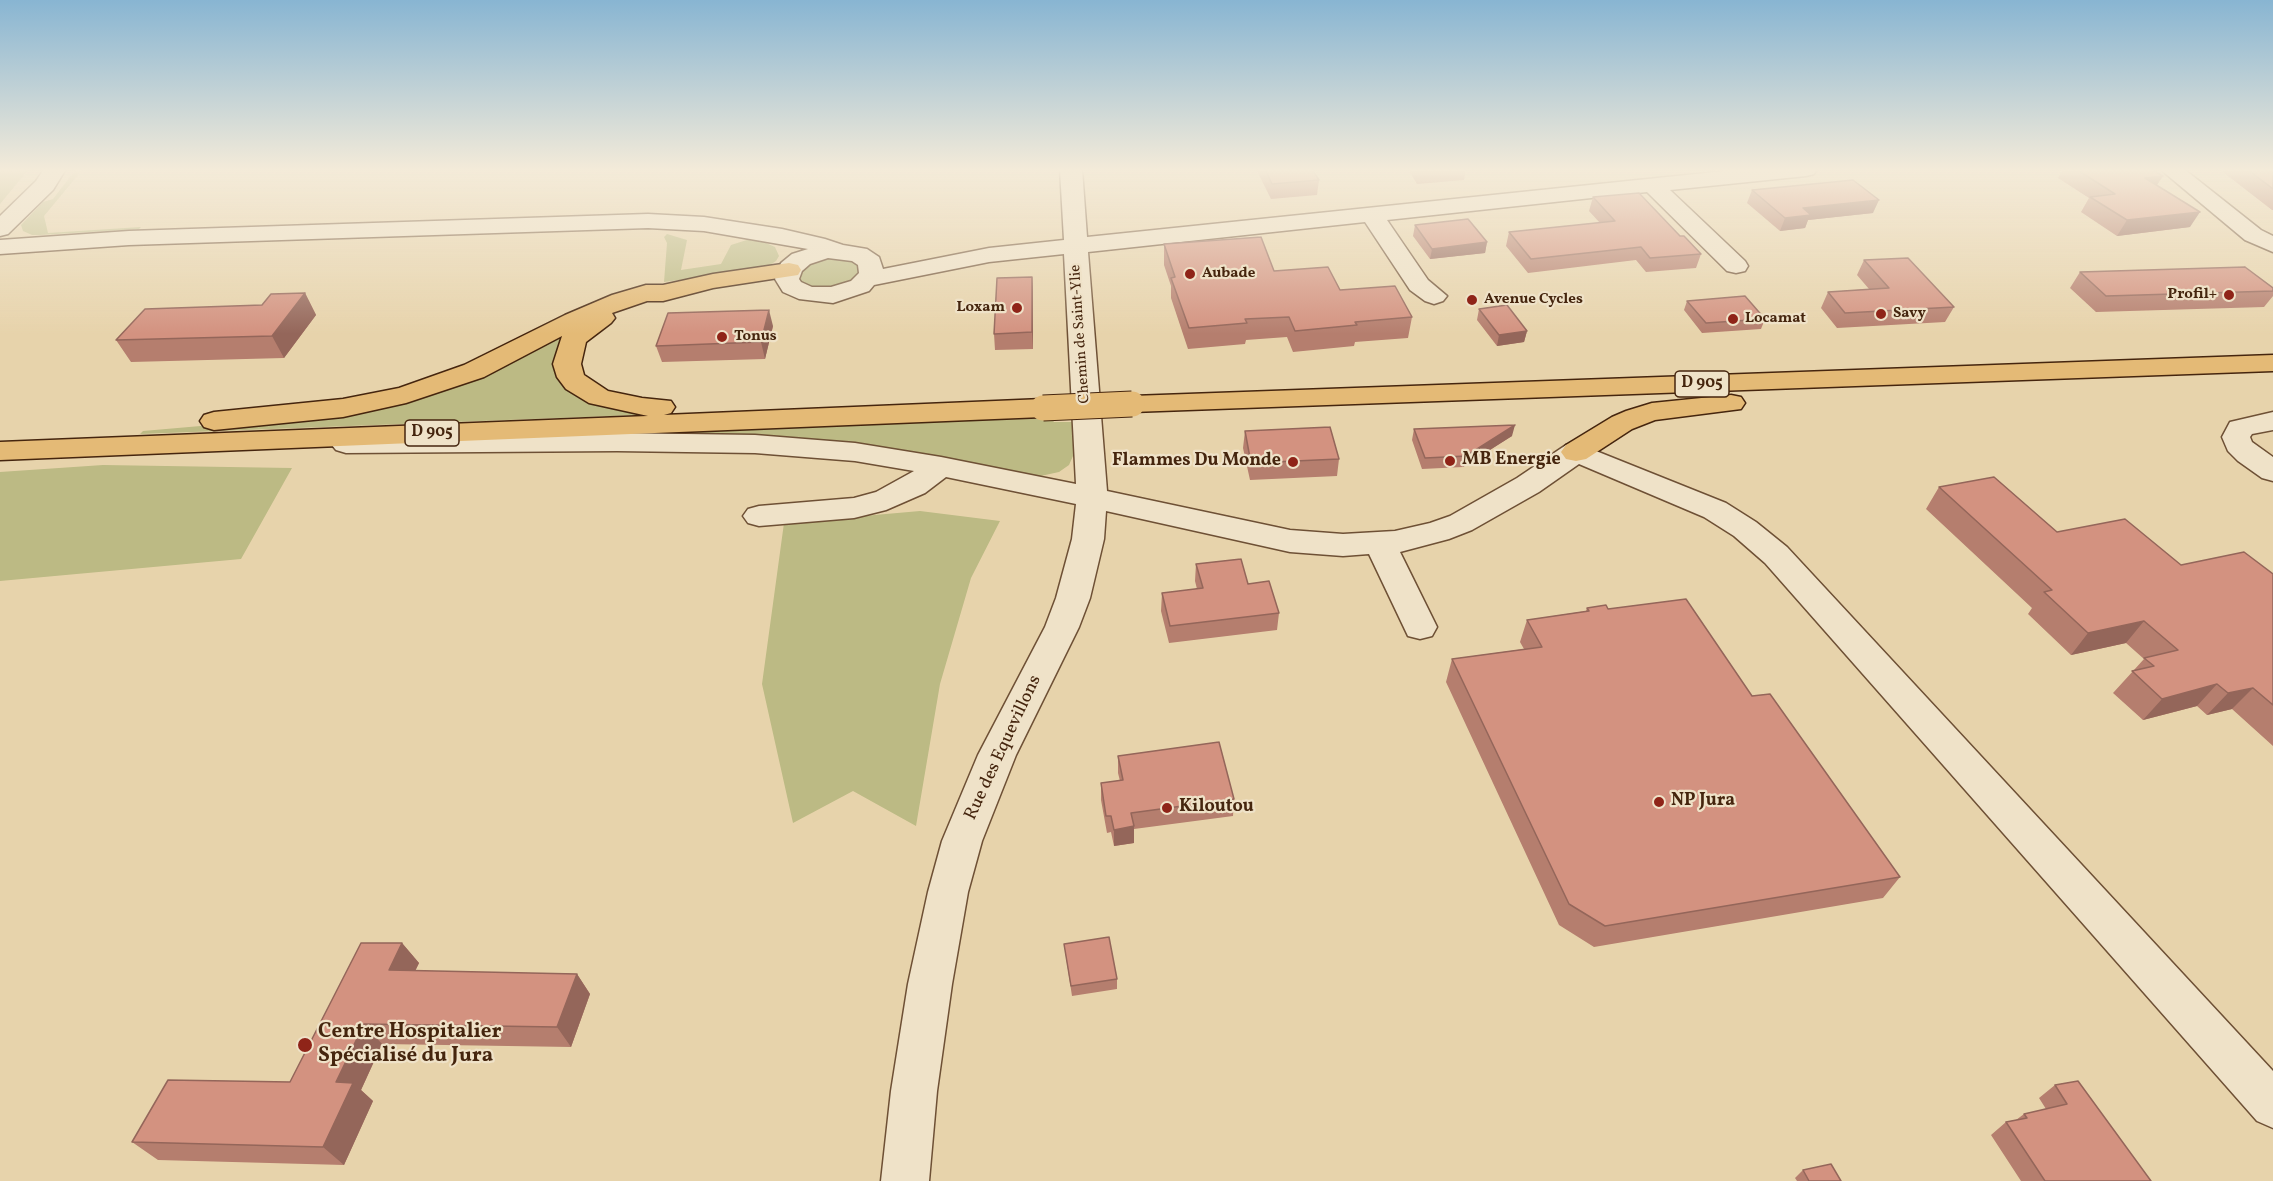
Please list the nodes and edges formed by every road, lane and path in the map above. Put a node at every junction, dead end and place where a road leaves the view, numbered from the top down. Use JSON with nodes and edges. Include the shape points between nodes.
{"nodes":[{"id":1,"x":553,"y":224,"type":"edge"},
{"id":2,"x":705,"y":224,"type":"edge"},
{"id":3,"x":1075,"y":224,"type":"edge"},
{"id":4,"x":1281,"y":224,"type":"edge"},
{"id":5,"x":1379,"y":224,"type":"edge"},
{"id":6,"x":1693,"y":224,"type":"edge"},
{"id":7,"x":2239,"y":224,"type":"edge"},
{"id":8,"x":761,"y":234,"type":"junction"},
{"id":9,"x":2273,"y":245,"type":"edge"},
{"id":10,"x":0,"y":247,"type":"edge"},
{"id":11,"x":1076,"y":247,"type":"junction"},
{"id":12,"x":836,"y":251,"type":"junction"},
{"id":13,"x":1736,"y":266,"type":"dead end"},
{"id":14,"x":867,"y":269,"type":"junction"},
{"id":15,"x":790,"y":275,"type":"junction"},
{"id":16,"x":676,"y":291,"type":"junction"},
{"id":17,"x":1434,"y":296,"type":"dead end"},
{"id":18,"x":2273,"y":365,"type":"edge"},
{"id":19,"x":1001,"y":410,"type":"junction"},
{"id":20,"x":2273,"y":422,"type":"edge"},
{"id":21,"x":0,"y":439,"type":"edge"},
{"id":22,"x":83,"y":446,"type":"junction"},
{"id":23,"x":0,"y":451,"type":"edge"},
{"id":24,"x":1576,"y":452,"type":"junction"},
{"id":25,"x":941,"y":466,"type":"junction"},
{"id":26,"x":2273,"y":471,"type":"edge"},
{"id":27,"x":1542,"y":475,"type":"junction"},
{"id":28,"x":1676,"y":494,"type":"junction"},
{"id":29,"x":1092,"y":499,"type":"junction"},
{"id":30,"x":759,"y":516,"type":"dead end"},
{"id":31,"x":1380,"y":543,"type":"junction"},
{"id":32,"x":1419,"y":627,"type":"dead end"},
{"id":33,"x":2273,"y":1105,"type":"edge"},
{"id":34,"x":905,"y":1181,"type":"edge"}],
"edges":[{"from":1,"to":10,"type":"street","via":[[129,238]]},
{"from":2,"to":8,"type":"street"},
{"from":3,"to":11,"type":"street","name":"Chemin de Saint-Ylie"},
{"from":4,"to":11,"type":"street"},
{"from":5,"to":17,"type":"street","via":[[1419,285]]},
{"from":6,"to":13,"type":"street"},
{"from":7,"to":9,"type":"street"},
{"from":8,"to":12,"type":"street"},
{"from":8,"to":15,"type":"street","via":[[785,249]]},
{"from":11,"to":14,"type":"street"},
{"from":11,"to":29,"type":"street","name":"Chemin de Saint-Ylie"},
{"from":12,"to":14,"type":"street","via":[[858,254]]},
{"from":12,"to":15,"type":"street","via":[[809,256]]},
{"from":14,"to":15,"type":"street","via":[[841,304],[814,295]]},
{"from":15,"to":16,"type":"main road"},
{"from":16,"to":19,"type":"main road","via":[[603,318],[580,332],[567,357],[568,370],[576,383],[599,397],[642,407],[981,404]]},
{"from":16,"to":21,"type":"main road","via":[[646,293],[608,305],[474,371],[372,403]]},
{"from":18,"to":19,"type":"main road","number":"D 905","bridge":true},
{"from":18,"to":24,"type":"main road","via":[[1709,404],[1636,417]]},
{"from":19,"to":22,"type":"main road","number":"D 905"},
{"from":20,"to":26,"type":"street","via":[[2240,428],[2236,437],[2238,445]]},
{"from":22,"to":23,"type":"main road","number":"D 905"},
{"from":22,"to":25,"type":"street","via":[[755,444],[855,452]]},
{"from":24,"to":27,"type":"street"},
{"from":24,"to":28,"type":"street"},
{"from":25,"to":29,"type":"street"},
{"from":25,"to":30,"type":"street","via":[[886,500],[854,508]]},
{"from":27,"to":28,"type":"street","via":[[1592,479]]},
{"from":27,"to":31,"type":"street","via":[[1461,523],[1417,537]]},
{"from":28,"to":33,"type":"street","via":[[1730,519],[1776,555]]},
{"from":29,"to":31,"type":"street","via":[[1290,542]]},
{"from":29,"to":34,"type":"street","name":"Rue des Equevillons","via":[[1088,539],[1070,607],[997,755],[962,841],[948,892],[914,1091]]},
{"from":31,"to":32,"type":"street"}]}
